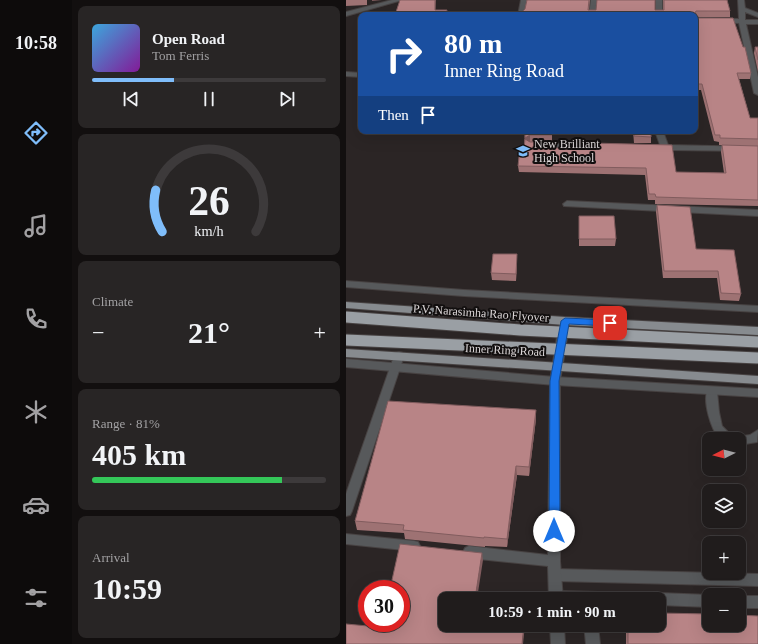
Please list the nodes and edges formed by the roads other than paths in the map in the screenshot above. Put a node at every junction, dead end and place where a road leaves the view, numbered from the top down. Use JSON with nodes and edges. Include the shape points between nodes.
{"nodes":[{"id":1,"x":399,"y":0,"type":"edge"},
{"id":2,"x":524,"y":0,"type":"edge"},
{"id":3,"x":594,"y":0,"type":"edge"},
{"id":4,"x":659,"y":0,"type":"edge"},
{"id":5,"x":741,"y":0,"type":"edge"},
{"id":6,"x":742,"y":9,"type":"junction"},
{"id":7,"x":522,"y":12,"type":"edge"},
{"id":8,"x":592,"y":12,"type":"edge"},
{"id":9,"x":659,"y":12,"type":"edge"},
{"id":10,"x":346,"y":14,"type":"edge"},
{"id":11,"x":758,"y":15,"type":"edge"},
{"id":12,"x":698,"y":20,"type":"edge"},
{"id":13,"x":742,"y":21,"type":"junction"},
{"id":14,"x":758,"y":22,"type":"edge"},
{"id":15,"x":346,"y":74,"type":"edge"},
{"id":16,"x":358,"y":75,"type":"edge"},
{"id":17,"x":758,"y":93,"type":"edge"},
{"id":18,"x":660,"y":134,"type":"edge"},
{"id":19,"x":530,"y":145,"type":"edge"},
{"id":20,"x":610,"y":147,"type":"edge"},
{"id":21,"x":650,"y":147,"type":"edge"},
{"id":22,"x":665,"y":148,"type":"junction"},
{"id":23,"x":758,"y":149,"type":"edge"},
{"id":24,"x":566,"y":204,"type":"dead end"},
{"id":25,"x":758,"y":213,"type":"edge"},
{"id":26,"x":346,"y":284,"type":"edge"},
{"id":27,"x":346,"y":305,"type":"edge"},
{"id":28,"x":758,"y":309,"type":"edge"},
{"id":29,"x":346,"y":317,"type":"edge"},
{"id":30,"x":565,"y":321,"type":"junction"},
{"id":31,"x":758,"y":330,"type":"edge"},
{"id":32,"x":346,"y":340,"type":"edge"},
{"id":33,"x":758,"y":342,"type":"edge"},
{"id":34,"x":346,"y":353,"type":"edge"},
{"id":35,"x":758,"y":358,"type":"edge"},
{"id":36,"x":397,"y":362,"type":"junction"},
{"id":37,"x":346,"y":363,"type":"edge"},
{"id":38,"x":557,"y":366,"type":"junction"},
{"id":39,"x":758,"y":380,"type":"edge"},
{"id":40,"x":555,"y":381,"type":"junction"},
{"id":41,"x":712,"y":391,"type":"junction"},
{"id":42,"x":758,"y":393,"type":"edge"},
{"id":43,"x":721,"y":432,"type":"edge"},
{"id":44,"x":758,"y":434,"type":"edge"},
{"id":45,"x":746,"y":440,"type":"edge"},
{"id":46,"x":346,"y":511,"type":"edge"},
{"id":47,"x":346,"y":539,"type":"edge"},
{"id":48,"x":424,"y":547,"type":"edge"},
{"id":49,"x":455,"y":550,"type":"edge"},
{"id":50,"x":554,"y":560,"type":"junction"},
{"id":51,"x":555,"y":575,"type":"junction"},
{"id":52,"x":758,"y":580,"type":"edge"},
{"id":53,"x":556,"y":592,"type":"edge"},
{"id":54,"x":666,"y":600,"type":"edge"},
{"id":55,"x":702,"y":601,"type":"edge"},
{"id":56,"x":746,"y":602,"type":"edge"},
{"id":57,"x":758,"y":602,"type":"edge"},
{"id":58,"x":557,"y":632,"type":"edge"},
{"id":59,"x":592,"y":632,"type":"edge"},
{"id":60,"x":558,"y":644,"type":"edge"},
{"id":61,"x":593,"y":644,"type":"edge"}],
"edges":[{"from":1,"to":10,"type":"street"},
{"from":2,"to":7,"type":"street"},
{"from":3,"to":8,"type":"street"},
{"from":4,"to":9,"type":"street"},
{"from":5,"to":6,"type":"street"},
{"from":6,"to":11,"type":"street"},
{"from":6,"to":13,"type":"street"},
{"from":12,"to":13,"type":"street"},
{"from":13,"to":14,"type":"street"},
{"from":13,"to":17,"type":"street"},
{"from":15,"to":16,"type":"street"},
{"from":18,"to":22,"type":"street"},
{"from":19,"to":20,"type":"street"},
{"from":21,"to":22,"type":"street"},
{"from":22,"to":23,"type":"street"},
{"from":24,"to":25,"type":"street"},
{"from":26,"to":28,"type":"street"},
{"from":27,"to":30,"type":"main road"},
{"from":29,"to":33,"type":"highway","name":"P.V. Narasimha Rao Flyover","bridge":true},
{"from":30,"to":31,"type":"main road"},
{"from":30,"to":38,"type":"street"},
{"from":32,"to":35,"type":"highway","bridge":true},
{"from":34,"to":36,"type":"main road","name":"Inner Ring Road"},
{"from":36,"to":37,"type":"street"},
{"from":36,"to":38,"type":"main road","name":"Inner Ring Road","via":[[438,360]]},
{"from":36,"to":40,"type":"street"},
{"from":36,"to":46,"type":"street"},
{"from":38,"to":39,"type":"main road","name":"Inner Ring Road"},
{"from":38,"to":40,"type":"street"},
{"from":40,"to":41,"type":"street"},
{"from":40,"to":50,"type":"street"},
{"from":41,"to":42,"type":"street"},
{"from":41,"to":43,"type":"street","via":[[713,412]]},
{"from":44,"to":45,"type":"street","via":[[753,439]]},
{"from":47,"to":48,"type":"street"},
{"from":49,"to":50,"type":"street"},
{"from":50,"to":51,"type":"street"},
{"from":51,"to":52,"type":"street"},
{"from":51,"to":53,"type":"street"},
{"from":54,"to":55,"type":"street"},
{"from":56,"to":57,"type":"street"},
{"from":58,"to":60,"type":"street"},
{"from":59,"to":61,"type":"street"}]}
